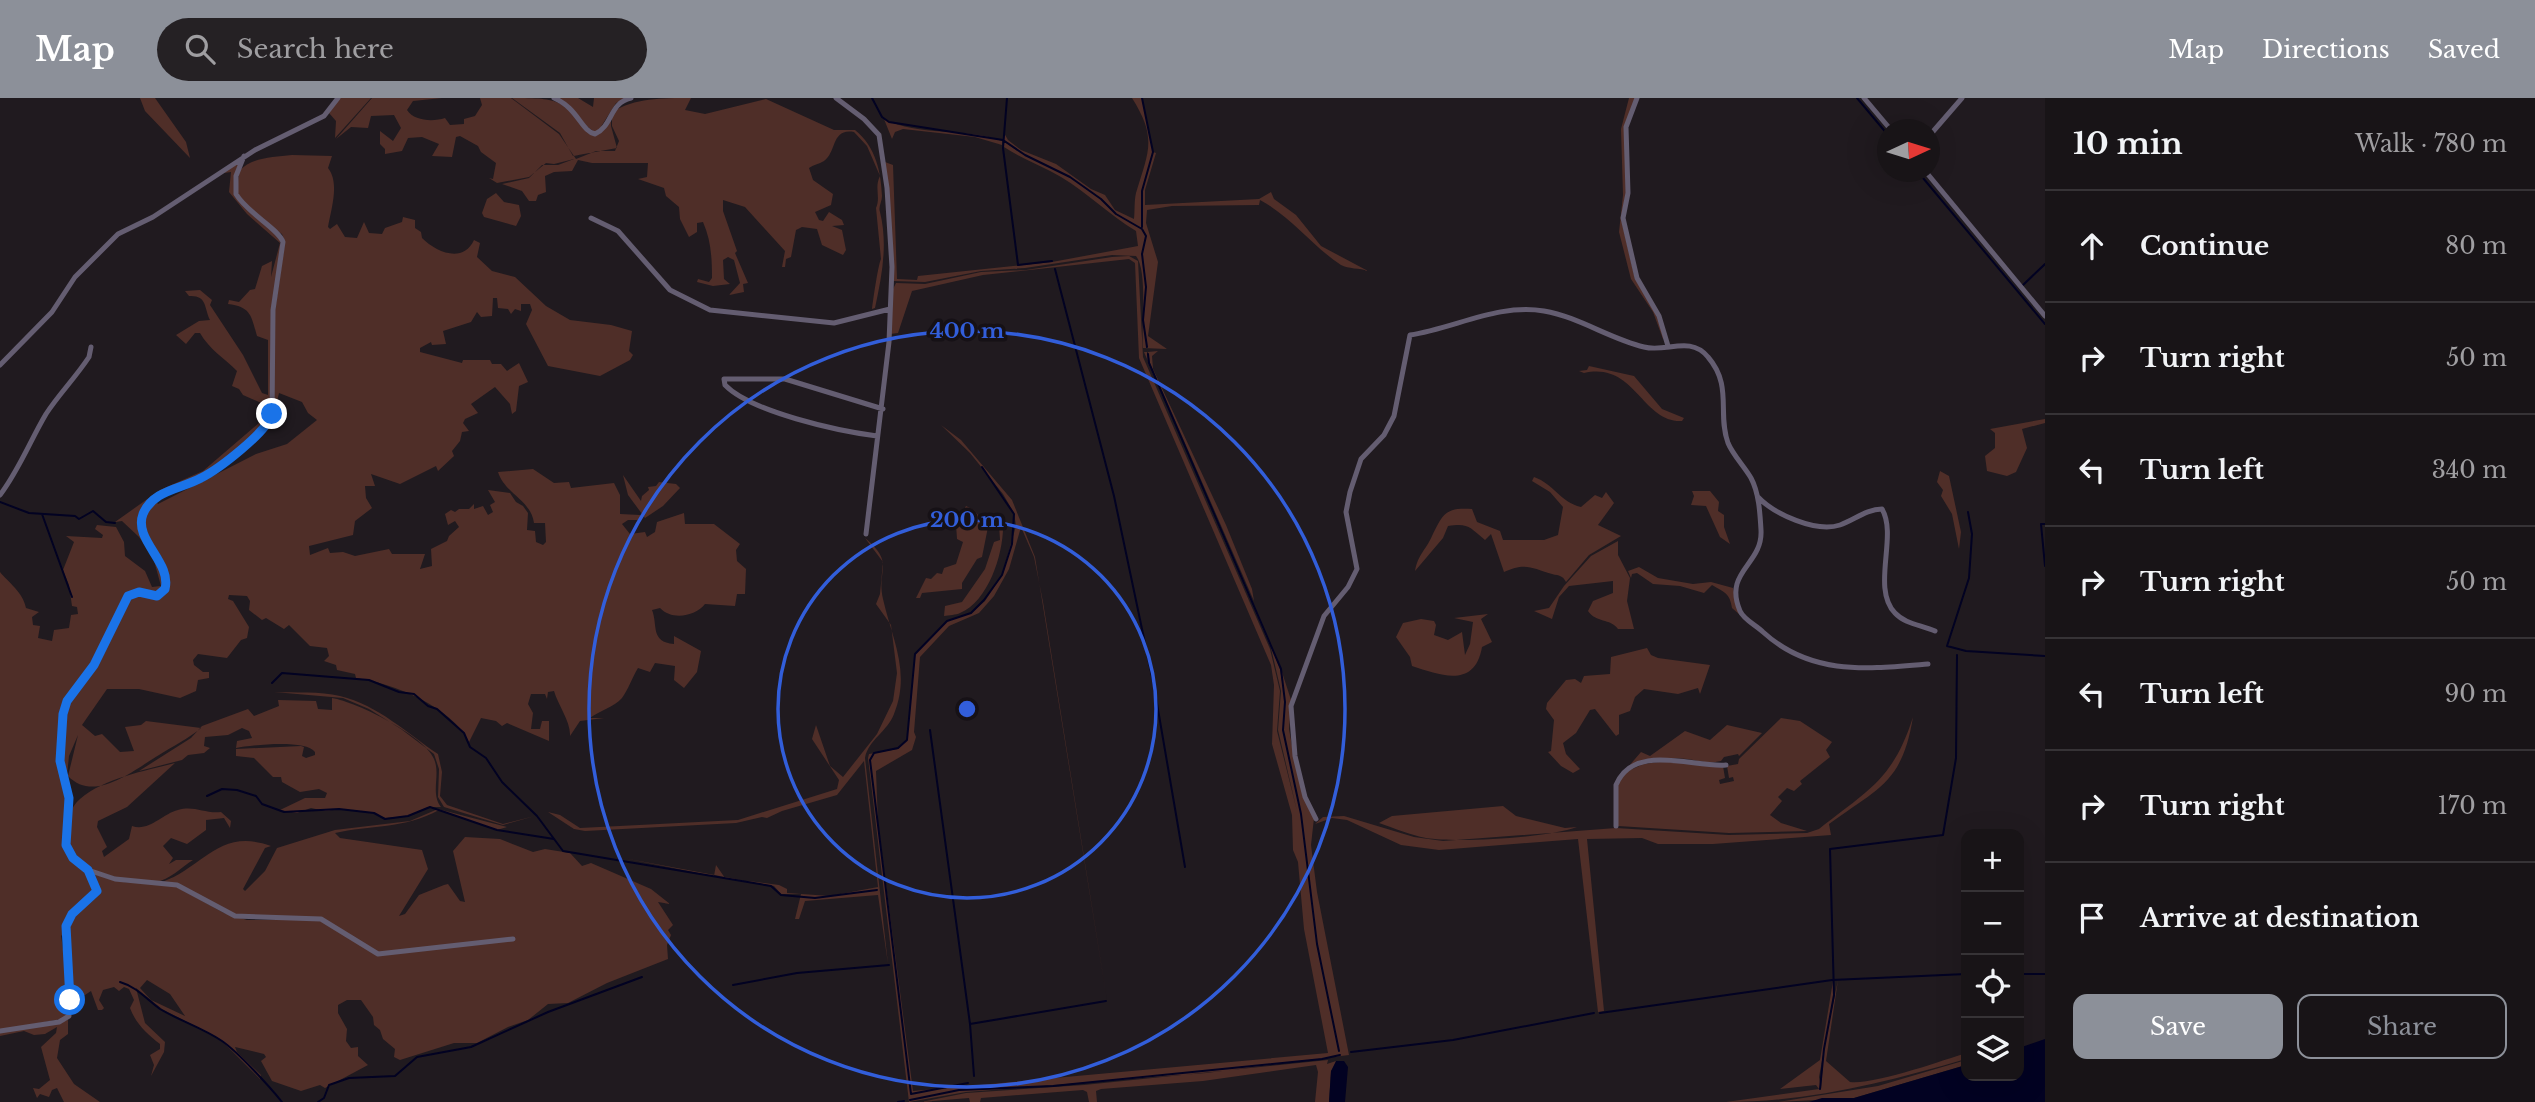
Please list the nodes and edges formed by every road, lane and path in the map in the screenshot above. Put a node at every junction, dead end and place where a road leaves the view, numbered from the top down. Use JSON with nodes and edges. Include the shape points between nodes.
{"nodes":[{"id":1,"x":338,"y":98,"type":"edge"},
{"id":2,"x":554,"y":98,"type":"edge"},
{"id":3,"x":631,"y":98,"type":"edge"},
{"id":4,"x":836,"y":98,"type":"edge"},
{"id":5,"x":1637,"y":98,"type":"edge"},
{"id":6,"x":1864,"y":98,"type":"edge"},
{"id":7,"x":1962,"y":98,"type":"edge"},
{"id":8,"x":1882,"y":119,"type":"edge"},
{"id":9,"x":1940,"y":123,"type":"edge"},
{"id":10,"x":244,"y":156,"type":"junction"},
{"id":11,"x":1934,"y":182,"type":"edge"},
{"id":12,"x":591,"y":218,"type":"dead end"},
{"id":13,"x":890,"y":309,"type":"junction"},
{"id":14,"x":2045,"y":316,"type":"edge"},
{"id":15,"x":1668,"y":346,"type":"junction"},
{"id":16,"x":90,"y":347,"type":"dead end"},
{"id":17,"x":0,"y":365,"type":"edge"},
{"id":18,"x":883,"y":409,"type":"junction"},
{"id":19,"x":877,"y":436,"type":"junction"},
{"id":20,"x":0,"y":495,"type":"edge"},
{"id":21,"x":1758,"y":497,"type":"junction"},
{"id":22,"x":866,"y":534,"type":"dead end"},
{"id":23,"x":1935,"y":631,"type":"dead end"},
{"id":24,"x":1928,"y":664,"type":"dead end"},
{"id":25,"x":1726,"y":765,"type":"dead end"},
{"id":26,"x":1316,"y":819,"type":"dead end"},
{"id":27,"x":1616,"y":827,"type":"dead end"},
{"id":28,"x":88,"y":870,"type":"junction"},
{"id":29,"x":513,"y":939,"type":"dead end"},
{"id":30,"x":0,"y":1031,"type":"edge"}],
"edges":[{"from":1,"to":10,"type":"street","via":[[324,116]]},
{"from":2,"to":3,"type":"street","via":[[568,104],[586,130],[595,134],[617,104]]},
{"from":4,"to":13,"type":"street","via":[[870,124],[881,141],[891,247]]},
{"from":5,"to":15,"type":"street","via":[[1626,127],[1628,193],[1623,218],[1637,278],[1659,316]]},
{"from":6,"to":8,"type":"street"},
{"from":7,"to":9,"type":"street"},
{"from":10,"to":17,"type":"street","via":[[112,239],[75,277],[52,312]]},
{"from":10,"to":28,"type":"street","via":[[236,176],[236,194],[254,216],[281,235],[284,247],[273,310],[272,414],[264,429],[210,472],[162,494],[147,507],[142,528],[165,576],[165,589],[157,596],[139,592],[128,596],[89,674],[65,706],[60,754],[69,798],[65,839],[69,854]]},
{"from":11,"to":14,"type":"street"},
{"from":12,"to":13,"type":"street","via":[[618,231],[670,290],[710,310],[834,323]]},
{"from":13,"to":18,"type":"street"},
{"from":15,"to":21,"type":"street","via":[[1690,345],[1701,350],[1715,367],[1723,388],[1728,443]]},
{"from":15,"to":26,"type":"street","via":[[1643,347],[1562,316],[1522,309],[1410,335],[1394,416],[1362,460],[1350,492],[1346,512],[1357,569],[1324,616],[1291,706],[1295,757]]},
{"from":16,"to":20,"type":"street","via":[[89,357],[47,413]]},
{"from":18,"to":19,"type":"street"},
{"from":18,"to":19,"type":"street","via":[[785,379],[723,379],[731,392],[748,404],[838,430]]},
{"from":19,"to":22,"type":"street"},
{"from":21,"to":23,"type":"street","via":[[1794,519],[1828,527],[1882,509],[1891,608],[1908,622]]},
{"from":21,"to":24,"type":"street","via":[[1761,532],[1756,552],[1740,572],[1735,588],[1741,614],[1780,648],[1812,662],[1873,668]]},
{"from":25,"to":27,"type":"street","via":[[1674,759],[1633,768],[1616,785]]},
{"from":28,"to":29,"type":"street","via":[[124,881],[173,884],[235,916],[321,919],[378,954]]},
{"from":28,"to":30,"type":"street","via":[[95,895],[72,914],[64,933],[69,1016],[59,1022]]}]}
